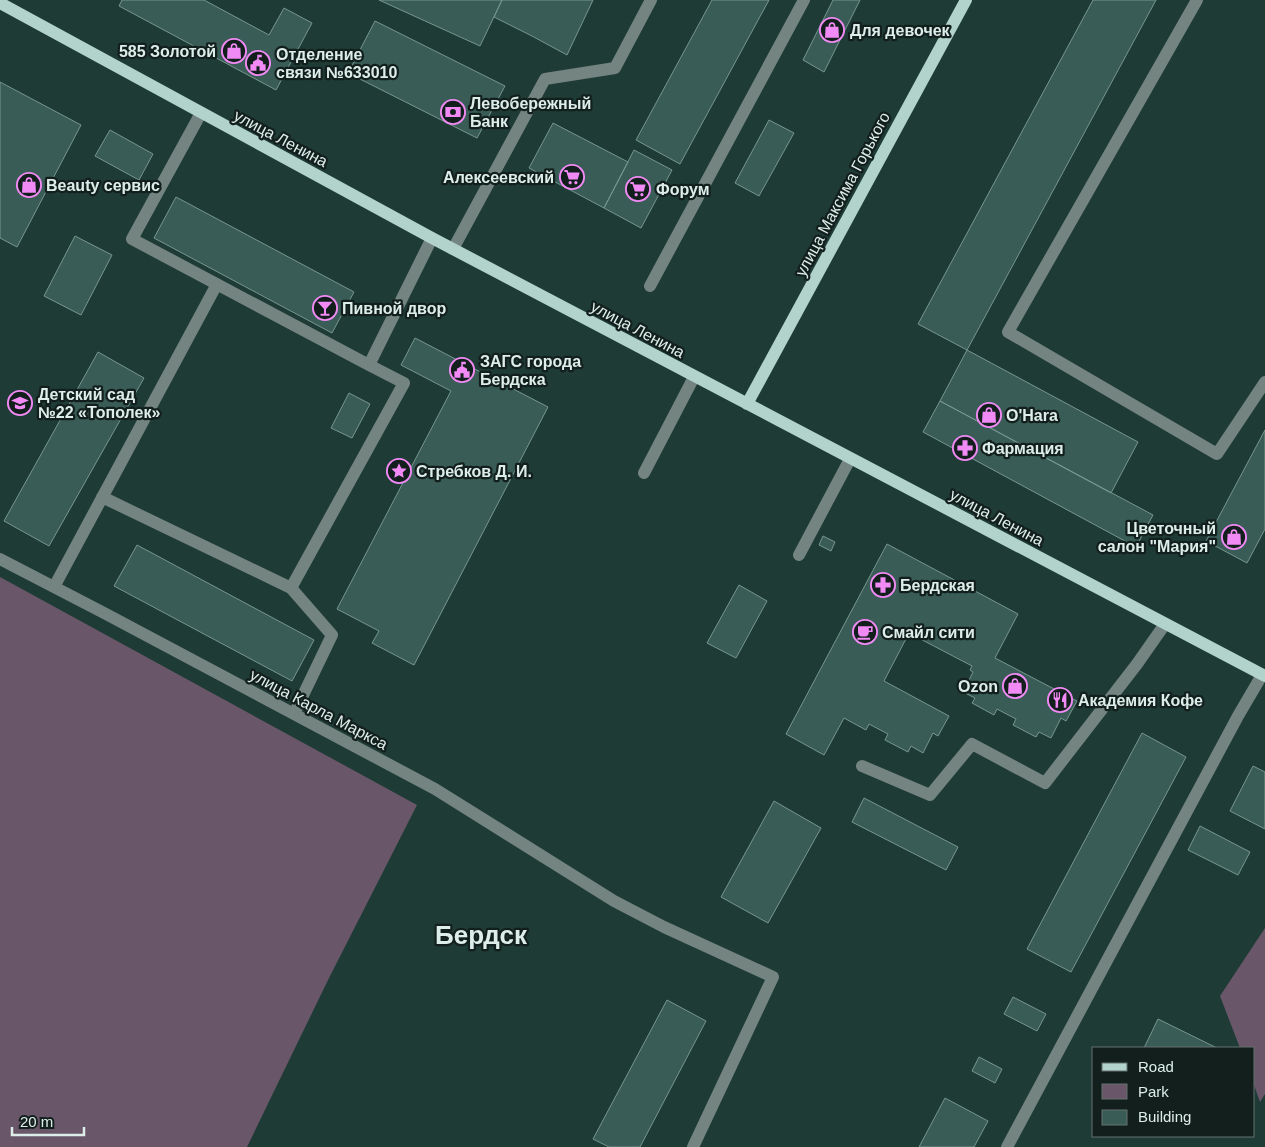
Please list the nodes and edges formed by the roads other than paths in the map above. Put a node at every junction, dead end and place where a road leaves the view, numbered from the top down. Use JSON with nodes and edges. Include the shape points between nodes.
{"nodes":[{"id":1,"x":651,"y":0,"type":"edge"},
{"id":2,"x":804,"y":0,"type":"edge"},
{"id":3,"x":966,"y":0,"type":"edge"},
{"id":4,"x":1197,"y":0,"type":"edge"},
{"id":5,"x":0,"y":3,"type":"edge"},
{"id":6,"x":200,"y":113,"type":"junction"},
{"id":7,"x":432,"y":238,"type":"junction"},
{"id":8,"x":452,"y":249,"type":"junction"},
{"id":9,"x":217,"y":284,"type":"junction"},
{"id":10,"x":650,"y":286,"type":"dead end"},
{"id":11,"x":369,"y":364,"type":"junction"},
{"id":12,"x":694,"y":376,"type":"junction"},
{"id":13,"x":1265,"y":382,"type":"edge"},
{"id":14,"x":747,"y":404,"type":"junction"},
{"id":15,"x":850,"y":459,"type":"junction"},
{"id":16,"x":644,"y":473,"type":"dead end"},
{"id":17,"x":102,"y":497,"type":"junction"},
{"id":18,"x":799,"y":555,"type":"dead end"},
{"id":19,"x":0,"y":559,"type":"edge"},
{"id":20,"x":54,"y":587,"type":"junction"},
{"id":21,"x":291,"y":588,"type":"junction"},
{"id":22,"x":1165,"y":624,"type":"junction"},
{"id":23,"x":1264,"y":676,"type":"edge"},
{"id":24,"x":294,"y":714,"type":"junction"},
{"id":25,"x":862,"y":766,"type":"dead end"},
{"id":26,"x":693,"y":1147,"type":"edge"},
{"id":27,"x":1007,"y":1147,"type":"edge"}],
"edges":[{"from":1,"to":8,"type":"street","via":[[615,68],[545,79]]},
{"from":2,"to":10,"type":"street"},
{"from":3,"to":14,"type":"main road","name":"улица Максима Горького"},
{"from":4,"to":13,"type":"street","via":[[1008,332],[1217,454]]},
{"from":5,"to":6,"type":"main road","name":"улица Ленина"},
{"from":6,"to":7,"type":"main road","name":"улица Ленина"},
{"from":6,"to":9,"type":"street","via":[[132,239]]},
{"from":7,"to":8,"type":"main road","name":"улица Ленина"},
{"from":7,"to":11,"type":"street"},
{"from":8,"to":12,"type":"main road","name":"улица Ленина"},
{"from":9,"to":11,"type":"street"},
{"from":9,"to":17,"type":"street"},
{"from":11,"to":21,"type":"street","via":[[404,383]]},
{"from":12,"to":14,"type":"main road","name":"улица Ленина"},
{"from":12,"to":16,"type":"street"},
{"from":14,"to":15,"type":"main road","name":"улица Ленина"},
{"from":15,"to":18,"type":"street"},
{"from":15,"to":22,"type":"main road","name":"улица Ленина"},
{"from":17,"to":20,"type":"street"},
{"from":17,"to":21,"type":"street"},
{"from":19,"to":20,"type":"street","name":"улица Карла Маркса"},
{"from":20,"to":24,"type":"street","name":"улица Карла Маркса"},
{"from":21,"to":24,"type":"street","via":[[332,635]]},
{"from":22,"to":23,"type":"main road","name":"улица Ленина"},
{"from":22,"to":25,"type":"street","via":[[1138,664],[1045,783],[972,744],[930,795]]},
{"from":23,"to":27,"type":"street","via":[[1238,716]]},
{"from":24,"to":26,"type":"street","name":"улица Карла Маркса","via":[[435,789],[614,901],[772,977]]}]}
